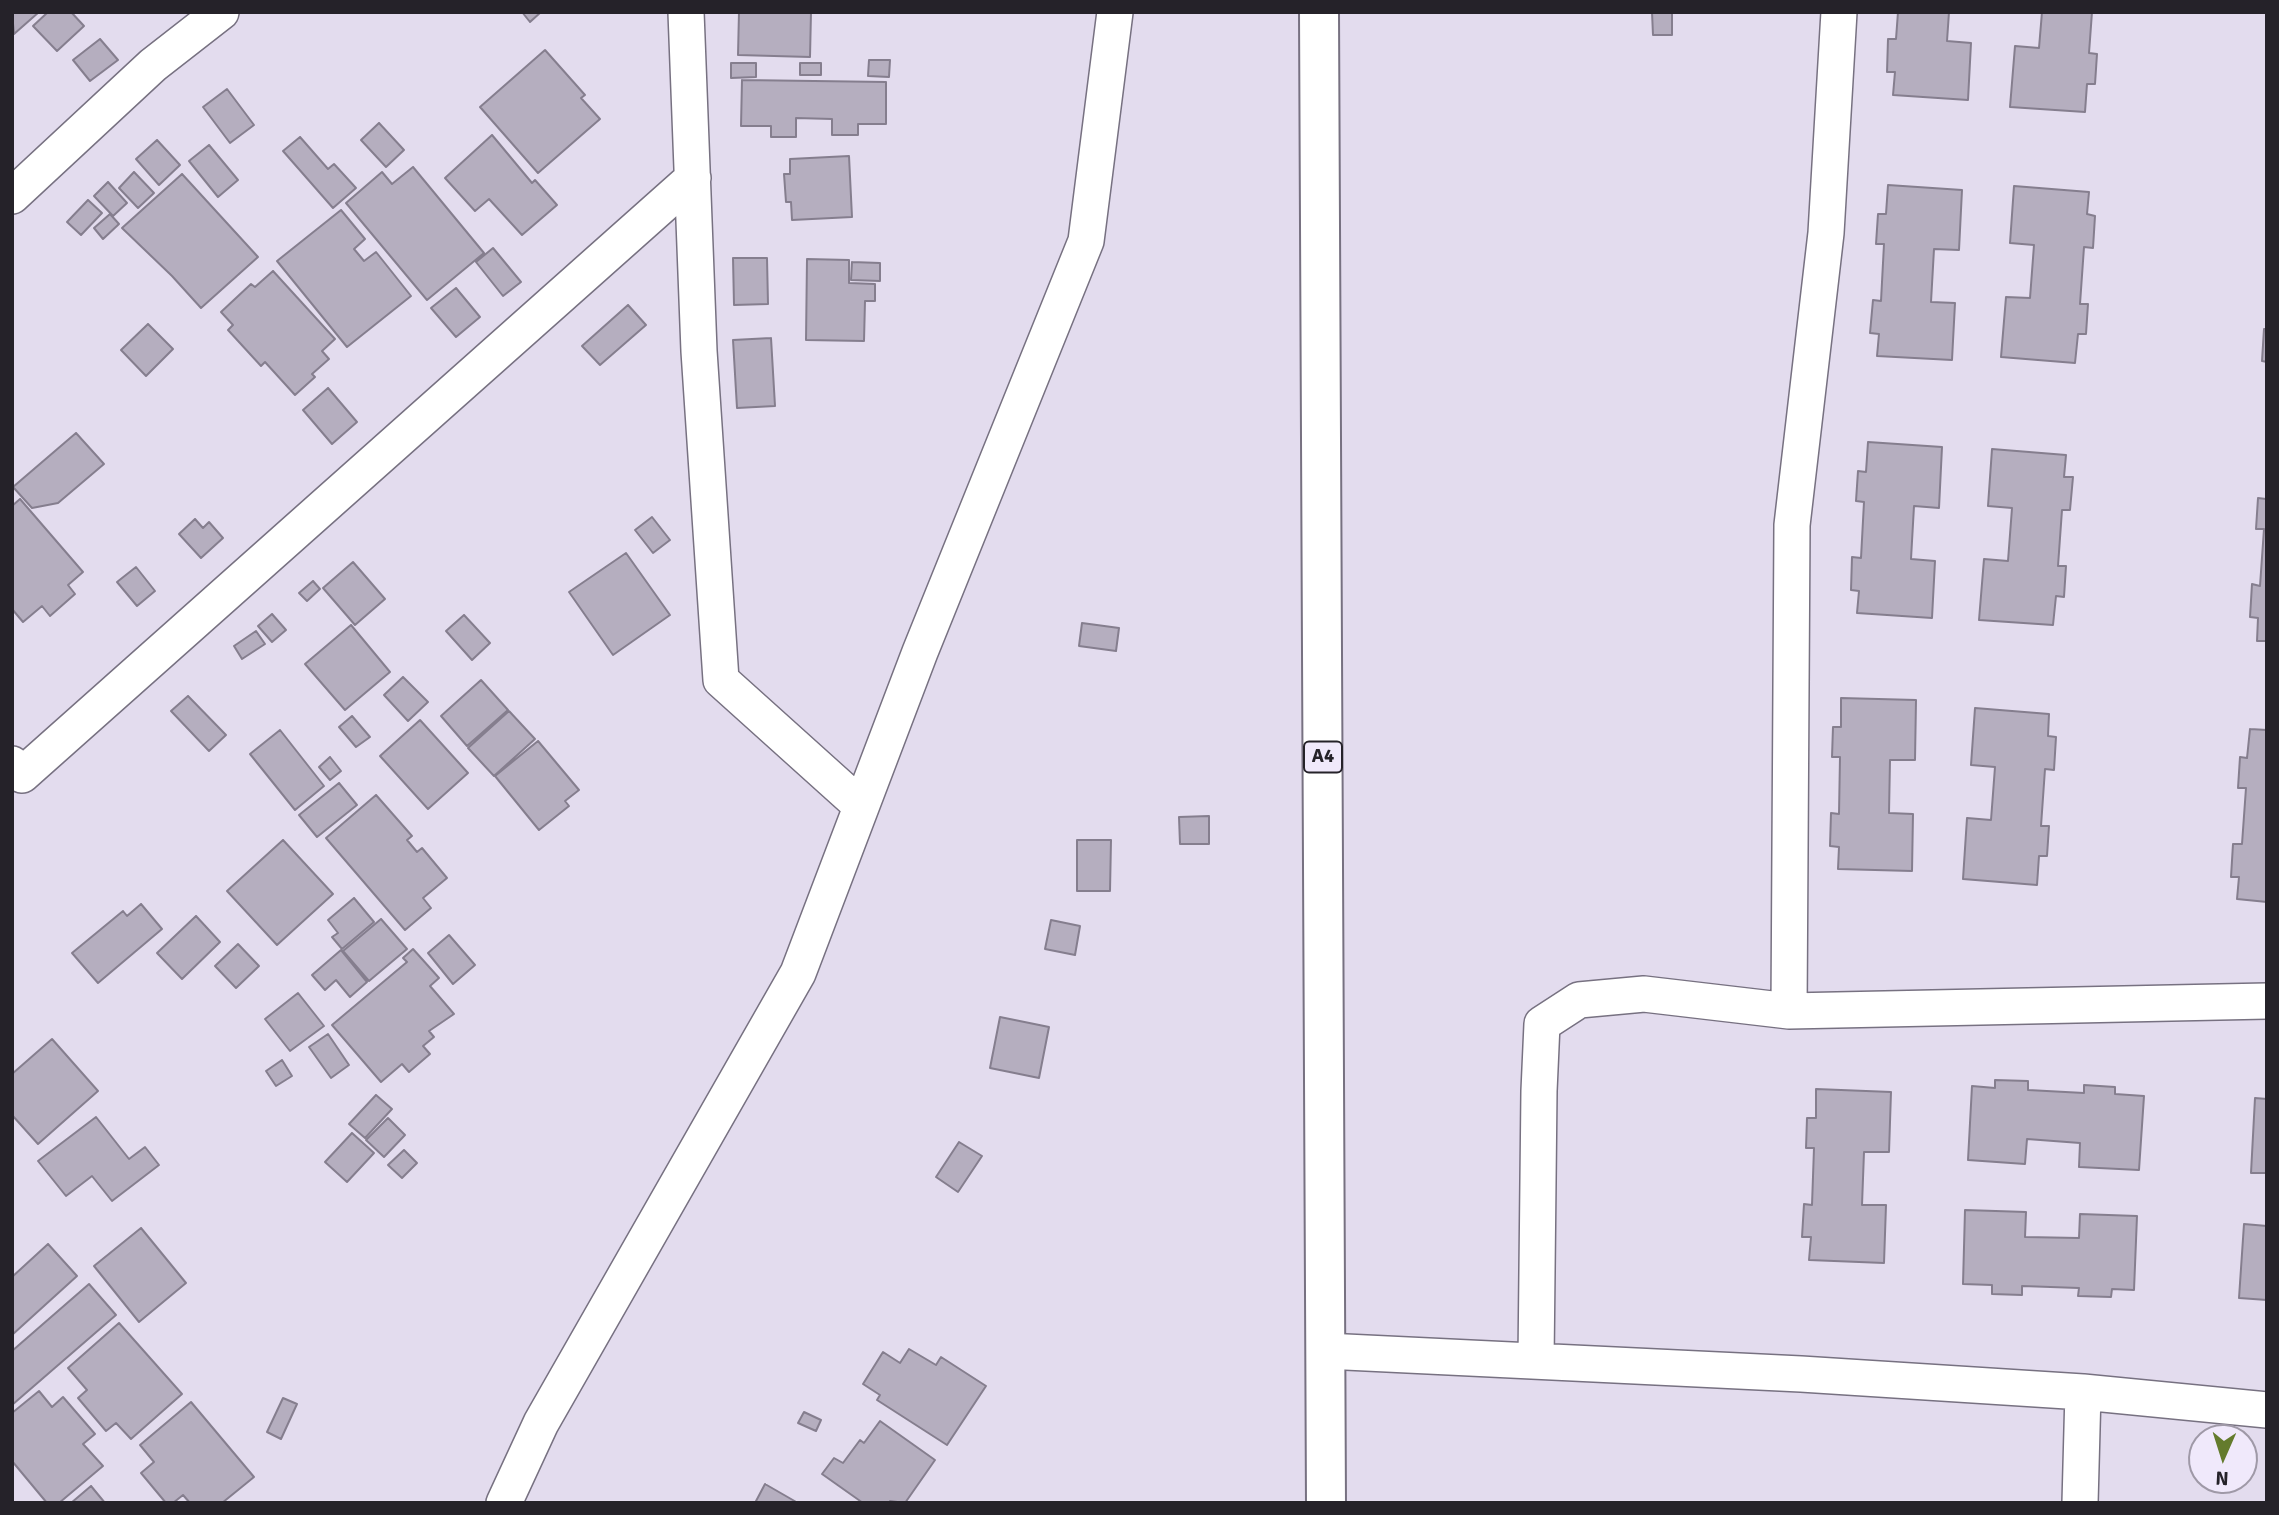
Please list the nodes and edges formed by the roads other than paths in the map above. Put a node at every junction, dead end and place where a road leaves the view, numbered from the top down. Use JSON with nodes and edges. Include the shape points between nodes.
{"nodes":[{"id":1,"x":221,"y":12,"type":"edge"},
{"id":2,"x":686,"y":12,"type":"edge"},
{"id":3,"x":1115,"y":12,"type":"edge"},
{"id":4,"x":1319,"y":12,"type":"edge"},
{"id":5,"x":1839,"y":12,"type":"edge"},
{"id":6,"x":693,"y":178,"type":"junction"},
{"id":7,"x":12,"y":196,"type":"edge"},
{"id":8,"x":16,"y":774,"type":"edge"},
{"id":9,"x":861,"y":806,"type":"junction"},
{"id":10,"x":2267,"y":1001,"type":"edge"},
{"id":11,"x":1789,"y":1011,"type":"junction"},
{"id":12,"x":1325,"y":1351,"type":"junction"},
{"id":13,"x":1536,"y":1361,"type":"junction"},
{"id":14,"x":2083,"y":1392,"type":"junction"},
{"id":15,"x":2267,"y":1410,"type":"edge"},
{"id":16,"x":504,"y":1503,"type":"edge"},
{"id":17,"x":1326,"y":1503,"type":"edge"},
{"id":18,"x":2080,"y":1503,"type":"edge"}],
"edges":[{"from":1,"to":7,"type":"street","via":[[153,65]]},
{"from":2,"to":6,"type":"street"},
{"from":3,"to":9,"type":"street","via":[[1086,241]]},
{"from":4,"to":12,"type":"highway","number":"A4"},
{"from":5,"to":11,"type":"street","via":[[1826,233],[1792,526]]},
{"from":6,"to":8,"type":"street"},
{"from":6,"to":9,"type":"street","via":[[699,351],[721,680]]},
{"from":9,"to":16,"type":"street","via":[[798,972],[541,1423]]},
{"from":10,"to":11,"type":"street"},
{"from":11,"to":13,"type":"street","via":[[1644,994],[1579,1000],[1542,1024]]},
{"from":12,"to":13,"type":"street"},
{"from":12,"to":17,"type":"highway","number":"A4"},
{"from":13,"to":14,"type":"street"},
{"from":14,"to":15,"type":"street"},
{"from":14,"to":18,"type":"street"}]}
